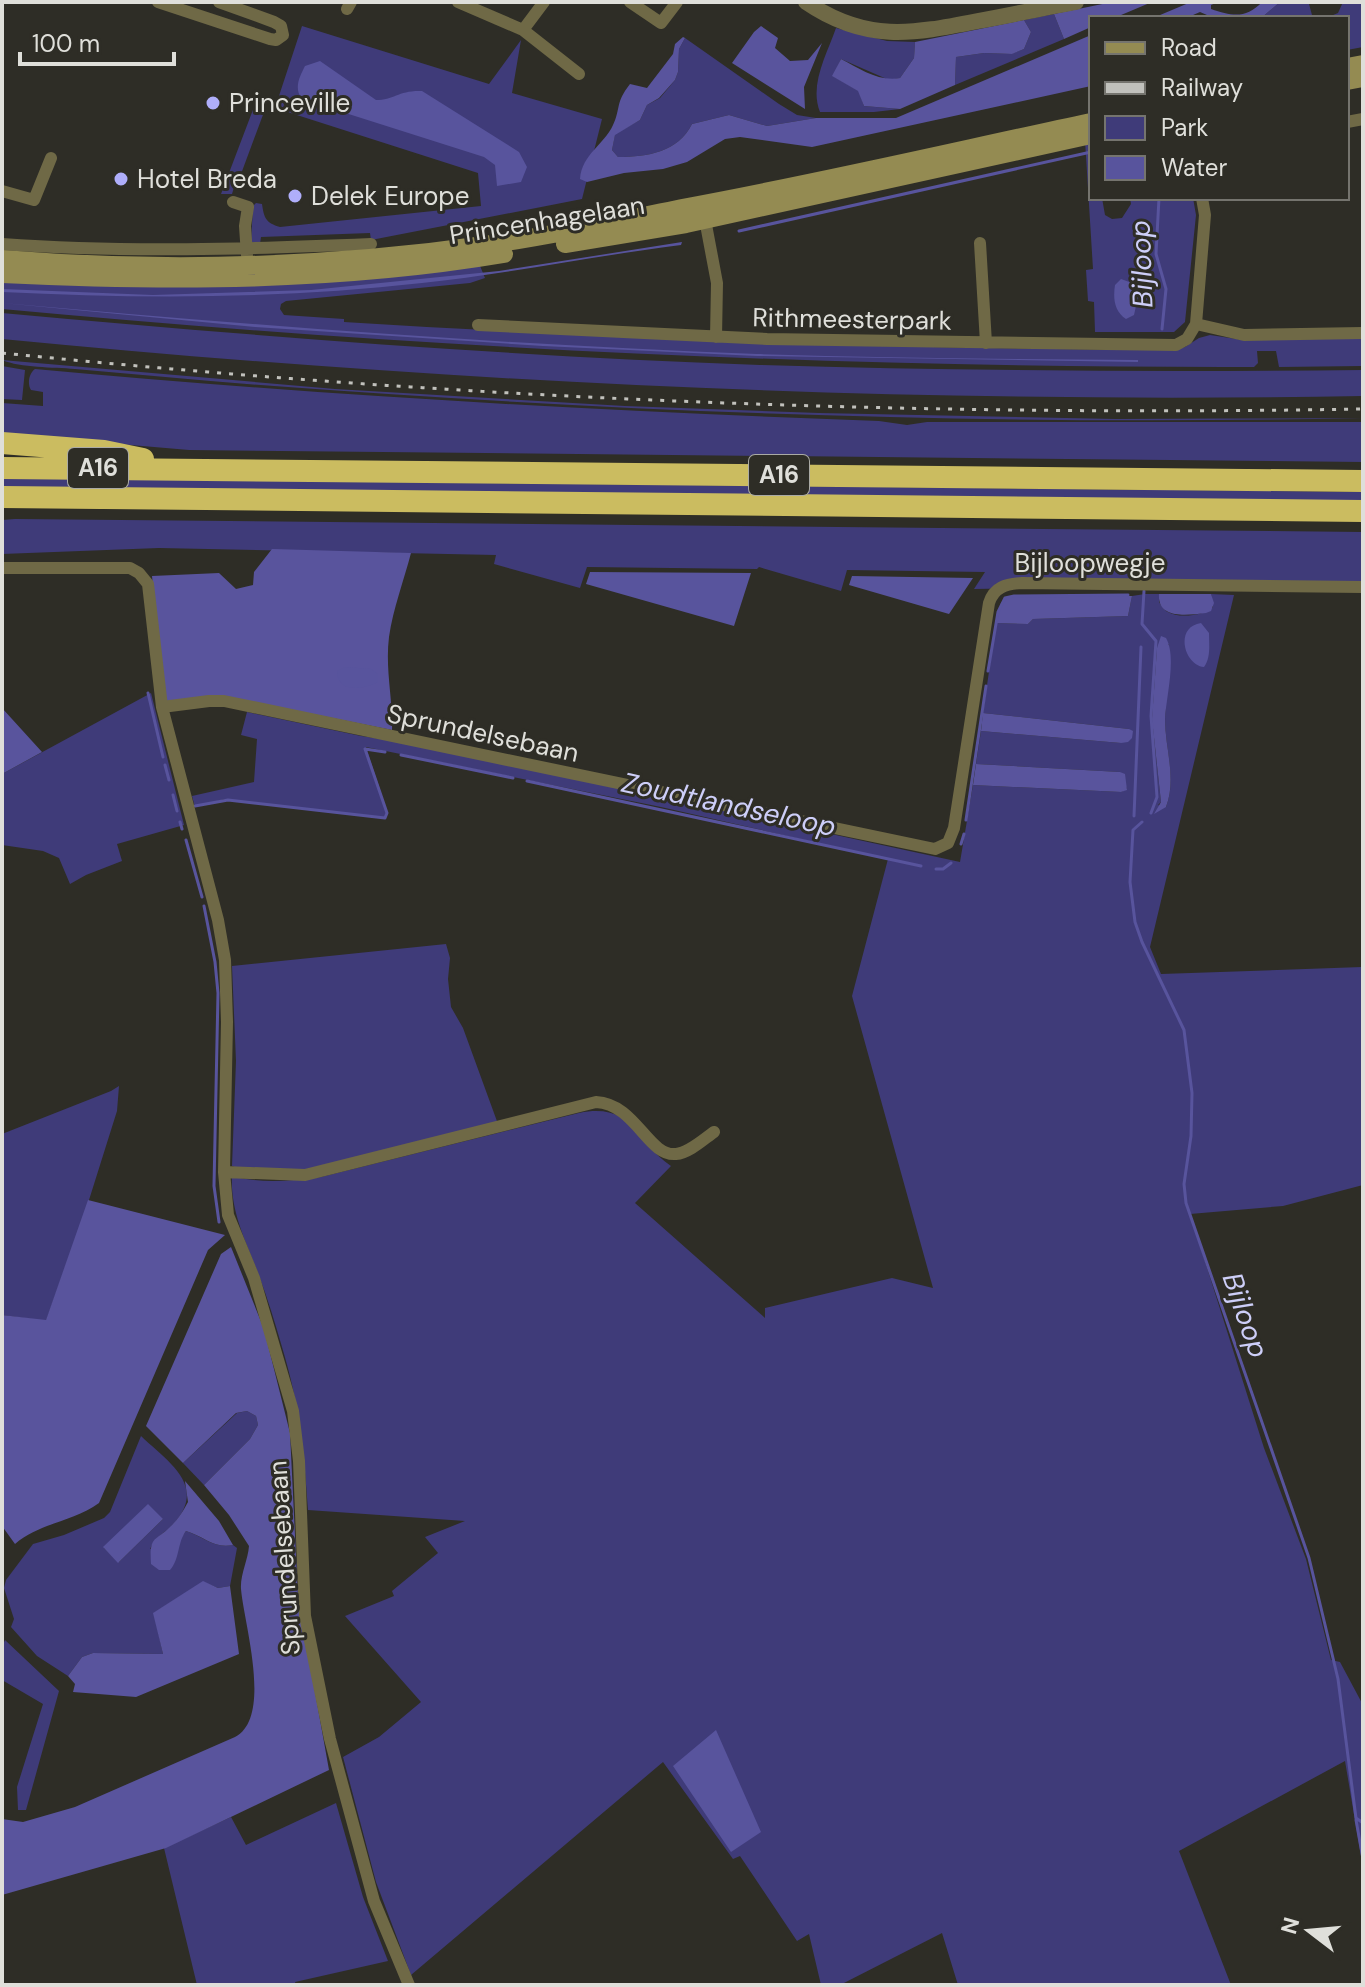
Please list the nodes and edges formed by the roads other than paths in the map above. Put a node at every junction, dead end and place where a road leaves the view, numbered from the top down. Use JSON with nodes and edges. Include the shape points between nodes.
{"nodes":[{"id":1,"x":158,"y":2,"type":"edge"},
{"id":2,"x":458,"y":2,"type":"edge"},
{"id":3,"x":544,"y":2,"type":"edge"},
{"id":4,"x":630,"y":2,"type":"edge"},
{"id":5,"x":677,"y":2,"type":"edge"},
{"id":6,"x":806,"y":2,"type":"edge"},
{"id":7,"x":1076,"y":2,"type":"edge"},
{"id":8,"x":225,"y":3,"type":"edge"},
{"id":9,"x":523,"y":30,"type":"junction"},
{"id":10,"x":579,"y":74,"type":"dead end"},
{"id":11,"x":1089,"y":122,"type":"edge"},
{"id":12,"x":1089,"y":135,"type":"edge"},
{"id":13,"x":51,"y":158,"type":"dead end"},
{"id":14,"x":2,"y":191,"type":"edge"},
{"id":15,"x":1202,"y":200,"type":"edge"},
{"id":16,"x":233,"y":202,"type":"dead end"},
{"id":17,"x":704,"y":212,"type":"junction"},
{"id":18,"x":980,"y":243,"type":"dead end"},
{"id":19,"x":2,"y":244,"type":"edge"},
{"id":20,"x":371,"y":244,"type":"dead end"},
{"id":21,"x":2,"y":259,"type":"edge"},
{"id":22,"x":248,"y":264,"type":"junction"},
{"id":23,"x":2,"y":274,"type":"edge"},
{"id":24,"x":1196,"y":324,"type":"junction"},
{"id":25,"x":478,"y":325,"type":"dead end"},
{"id":26,"x":1363,"y":333,"type":"edge"},
{"id":27,"x":716,"y":337,"type":"junction"},
{"id":28,"x":986,"y":343,"type":"junction"},
{"id":29,"x":2,"y":443,"type":"edge"},
{"id":30,"x":2,"y":468,"type":"edge"},
{"id":31,"x":195,"y":469,"type":"junction"},
{"id":32,"x":1363,"y":481,"type":"edge"},
{"id":33,"x":2,"y":497,"type":"edge"},
{"id":34,"x":74,"y":498,"type":"junction"},
{"id":35,"x":2,"y":506,"type":"edge"},
{"id":36,"x":1363,"y":511,"type":"edge"},
{"id":37,"x":2,"y":568,"type":"edge"},
{"id":38,"x":1363,"y":587,"type":"edge"},
{"id":39,"x":162,"y":707,"type":"junction"},
{"id":40,"x":935,"y":849,"type":"joint"},
{"id":41,"x":714,"y":1132,"type":"dead end"},
{"id":42,"x":224,"y":1172,"type":"junction"},
{"id":43,"x":409,"y":1985,"type":"edge"}],
"edges":[{"from":1,"to":8,"type":"street","via":[[270,39],[283,35],[274,22]]},
{"from":2,"to":9,"type":"street"},
{"from":3,"to":9,"type":"street"},
{"from":4,"to":5,"type":"street","via":[[661,23]]},
{"from":6,"to":7,"type":"street","via":[[851,26],[902,34]]},
{"from":9,"to":10,"type":"street"},
{"from":11,"to":17,"type":"main road","name":"Princenhagelaan"},
{"from":12,"to":17,"type":"main road","name":"Princenhagelaan"},
{"from":13,"to":14,"type":"street","via":[[34,200]]},
{"from":15,"to":24,"type":"street"},
{"from":16,"to":22,"type":"street","via":[[248,207]]},
{"from":17,"to":22,"type":"main road","name":"Princenhagelaan","via":[[488,245]]},
{"from":17,"to":27,"type":"street","name":"Rithmeesterpark","via":[[717,283]]},
{"from":18,"to":28,"type":"street","name":"Rithmeesterpark"},
{"from":19,"to":22,"type":"street","name":"Princenhagelaan"},
{"from":20,"to":22,"type":"street","name":"Princenhagelaan"},
{"from":21,"to":22,"type":"main road","name":"Princenhagelaan","via":[[87,266]]},
{"from":22,"to":23,"type":"main road","name":"Princenhagelaan","via":[[106,279]]},
{"from":24,"to":26,"type":"street","via":[[1244,335]]},
{"from":24,"to":28,"type":"street","name":"Rithmeesterpark","via":[[1187,339],[1172,346]]},
{"from":25,"to":27,"type":"street","name":"Rithmeesterpark"},
{"from":27,"to":28,"type":"street","name":"Rithmeesterpark"},
{"from":29,"to":31,"type":"highway","number":"A16","via":[[104,451]]},
{"from":30,"to":31,"type":"highway","number":"A16"},
{"from":31,"to":32,"type":"highway","number":"A16"},
{"from":33,"to":34,"type":"highway","number":"A16"},
{"from":34,"to":35,"type":"highway"},
{"from":34,"to":36,"type":"highway","number":"A16"},
{"from":37,"to":39,"type":"street","name":"Sprundelsebaan","via":[[130,568],[139,573],[148,584]]},
{"from":38,"to":40,"type":"street","name":"Bijloopwegje","via":[[1002,586],[989,603],[954,828],[948,843]]},
{"from":39,"to":40,"type":"street","name":"Sprundelsebaan","via":[[224,701]]},
{"from":39,"to":42,"type":"street","name":"Sprundelsebaan","via":[[225,960]]},
{"from":41,"to":42,"type":"street","via":[[673,1154],[655,1146],[619,1108],[596,1102],[305,1175]]},
{"from":42,"to":43,"type":"street","name":"Sprundelsebaan","via":[[228,1215],[254,1278],[293,1411],[305,1616],[330,1739],[374,1901]]}]}
